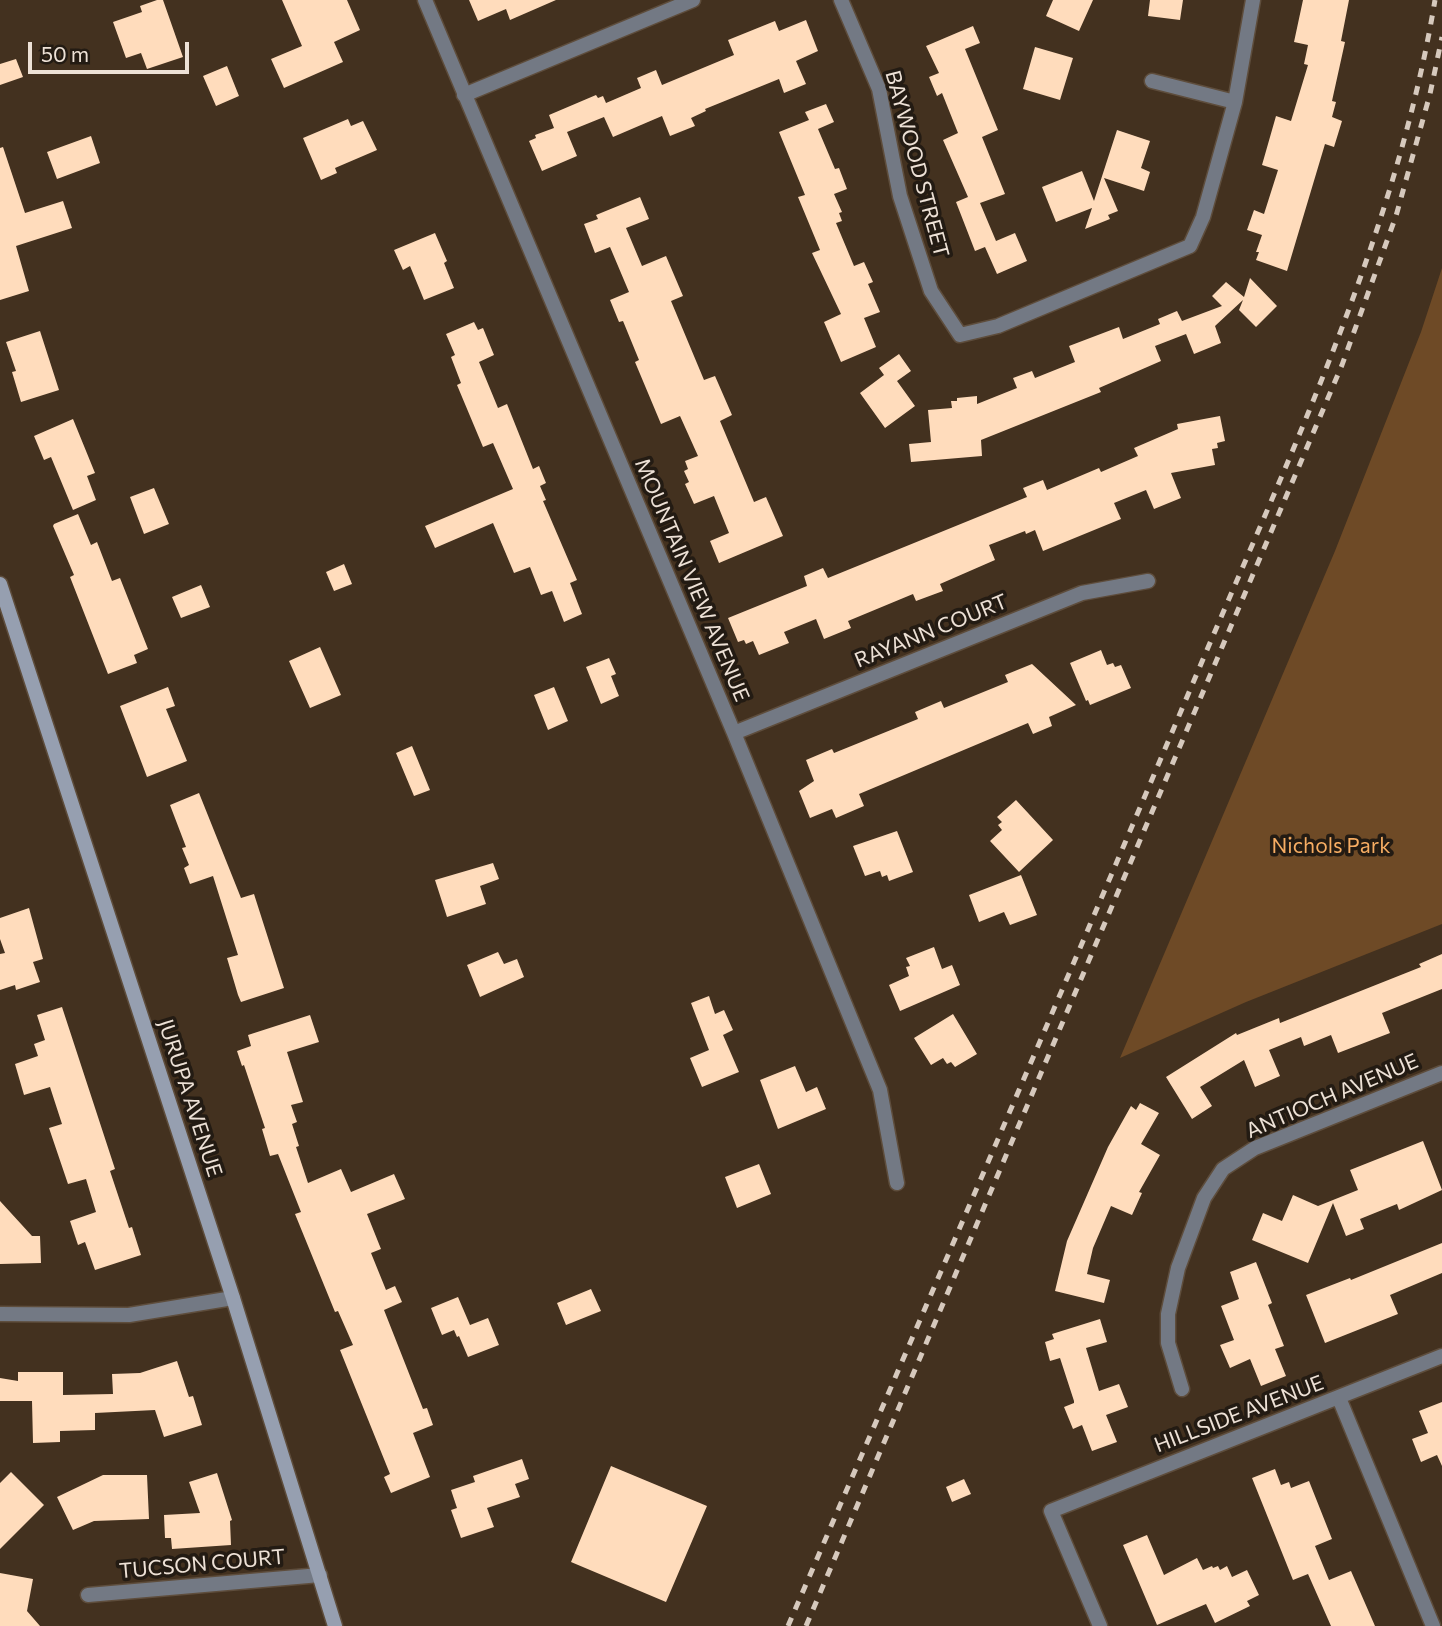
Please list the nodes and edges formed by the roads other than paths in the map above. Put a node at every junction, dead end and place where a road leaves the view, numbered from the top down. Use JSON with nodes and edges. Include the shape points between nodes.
{"nodes":[{"id":1,"x":425,"y":0,"type":"edge"},
{"id":2,"x":693,"y":0,"type":"edge"},
{"id":3,"x":841,"y":0,"type":"edge"},
{"id":4,"x":1253,"y":0,"type":"edge"},
{"id":5,"x":1152,"y":81,"type":"dead end"},
{"id":6,"x":464,"y":94,"type":"junction"},
{"id":7,"x":1235,"y":102,"type":"junction"},
{"id":8,"x":1148,"y":581,"type":"dead end"},
{"id":9,"x":0,"y":583,"type":"edge"},
{"id":10,"x":734,"y":733,"type":"junction"},
{"id":11,"x":1442,"y":1073,"type":"edge"},
{"id":12,"x":897,"y":1184,"type":"dead end"},
{"id":13,"x":233,"y":1298,"type":"junction"},
{"id":14,"x":0,"y":1314,"type":"edge"},
{"id":15,"x":1442,"y":1356,"type":"edge"},
{"id":16,"x":1182,"y":1388,"type":"dead end"},
{"id":17,"x":1339,"y":1398,"type":"junction"},
{"id":18,"x":320,"y":1575,"type":"junction"},
{"id":19,"x":88,"y":1595,"type":"dead end"},
{"id":20,"x":335,"y":1626,"type":"edge"},
{"id":21,"x":1100,"y":1626,"type":"edge"},
{"id":22,"x":1433,"y":1626,"type":"edge"}],
"edges":[{"from":1,"to":6,"type":"street","name":"MOUNTAIN VIEW AVENUE"},
{"from":2,"to":6,"type":"street"},
{"from":3,"to":7,"type":"street","name":"BAYWOOD STREET","via":[[879,89],[900,196],[931,291],[960,335],[998,326],[1190,246],[1203,217]]},
{"from":4,"to":7,"type":"street"},
{"from":5,"to":7,"type":"street"},
{"from":6,"to":10,"type":"street","name":"MOUNTAIN VIEW AVENUE"},
{"from":8,"to":10,"type":"street","name":"RAYANN COURT","via":[[1082,593]]},
{"from":9,"to":13,"type":"main road","name":"JURUPA AVENUE"},
{"from":10,"to":12,"type":"street","name":"MOUNTAIN VIEW AVENUE","via":[[880,1090]]},
{"from":11,"to":16,"type":"street","name":"ANTIOCH AVENUE","via":[[1255,1149],[1223,1168],[1204,1198],[1178,1268],[1168,1314],[1168,1343]]},
{"from":13,"to":14,"type":"street","via":[[129,1315]]},
{"from":13,"to":18,"type":"main road","name":"JURUPA AVENUE"},
{"from":15,"to":17,"type":"street","name":"HILLSIDE AVENUE"},
{"from":17,"to":21,"type":"street","name":"HILLSIDE AVENUE","via":[[1051,1511]]},
{"from":17,"to":22,"type":"street"},
{"from":18,"to":19,"type":"street","name":"TUCSON COURT"},
{"from":18,"to":20,"type":"main road","name":"JURUPA AVENUE"}]}
